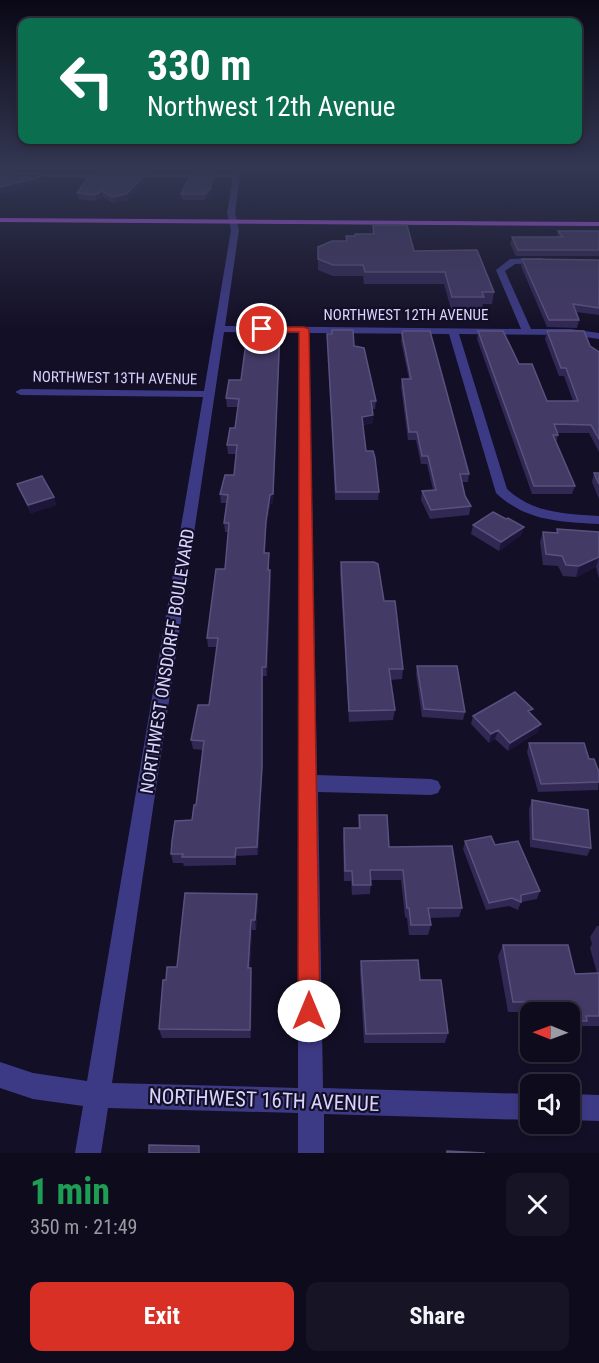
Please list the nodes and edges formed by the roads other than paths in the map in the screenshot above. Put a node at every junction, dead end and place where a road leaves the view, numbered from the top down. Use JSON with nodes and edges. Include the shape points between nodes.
{"nodes":[{"id":1,"x":210,"y":222,"type":"edge"},
{"id":2,"x":233,"y":222,"type":"junction"},
{"id":3,"x":599,"y":224,"type":"edge"},
{"id":4,"x":555,"y":261,"type":"edge"},
{"id":5,"x":220,"y":329,"type":"junction"},
{"id":6,"x":304,"y":329,"type":"junction"},
{"id":7,"x":453,"y":331,"type":"junction"},
{"id":8,"x":528,"y":331,"type":"junction"},
{"id":9,"x":596,"y":335,"type":"edge"},
{"id":10,"x":21,"y":392,"type":"dead end"},
{"id":11,"x":210,"y":394,"type":"junction"},
{"id":12,"x":599,"y":520,"type":"edge"},
{"id":13,"x":307,"y":783,"type":"junction"},
{"id":14,"x":431,"y":787,"type":"dead end"},
{"id":15,"x":0,"y":1075,"type":"edge"},
{"id":16,"x":97,"y":1095,"type":"junction"},
{"id":17,"x":309,"y":1102,"type":"junction"},
{"id":18,"x":520,"y":1107,"type":"edge"},
{"id":19,"x":580,"y":1107,"type":"edge"},
{"id":20,"x":599,"y":1108,"type":"edge"},
{"id":21,"x":88,"y":1153,"type":"edge"},
{"id":22,"x":311,"y":1153,"type":"edge"}],
"edges":[{"from":1,"to":2,"type":"main road"},
{"from":2,"to":3,"type":"main road"},
{"from":2,"to":5,"type":"street","name":"NORTHWEST ONSDORFF BOULEVARD"},
{"from":4,"to":8,"type":"street","via":[[517,261],[504,265],[500,273]]},
{"from":5,"to":6,"type":"street","name":"NORTHWEST 12TH AVENUE"},
{"from":5,"to":11,"type":"street","name":"NORTHWEST ONSDORFF BOULEVARD"},
{"from":6,"to":7,"type":"street","name":"NORTHWEST 12TH AVENUE"},
{"from":6,"to":13,"type":"street"},
{"from":7,"to":8,"type":"street","name":"NORTHWEST 12TH AVENUE"},
{"from":7,"to":12,"type":"street","via":[[498,484],[515,503],[541,514]]},
{"from":8,"to":9,"type":"street","name":"NORTHWEST 12TH AVENUE"},
{"from":10,"to":11,"type":"street","name":"NORTHWEST 13TH AVENUE"},
{"from":11,"to":16,"type":"street","name":"NORTHWEST ONSDORFF BOULEVARD"},
{"from":13,"to":14,"type":"street"},
{"from":13,"to":17,"type":"street"},
{"from":15,"to":16,"type":"street","name":"NORTHWEST 16TH AVENUE","via":[[33,1086]]},
{"from":16,"to":17,"type":"street","name":"NORTHWEST 16TH AVENUE"},
{"from":16,"to":21,"type":"street","name":"NORTHWEST ONSDORFF BOULEVARD"},
{"from":17,"to":18,"type":"street","name":"NORTHWEST 16TH AVENUE"},
{"from":17,"to":22,"type":"street"},
{"from":19,"to":20,"type":"street"}]}
